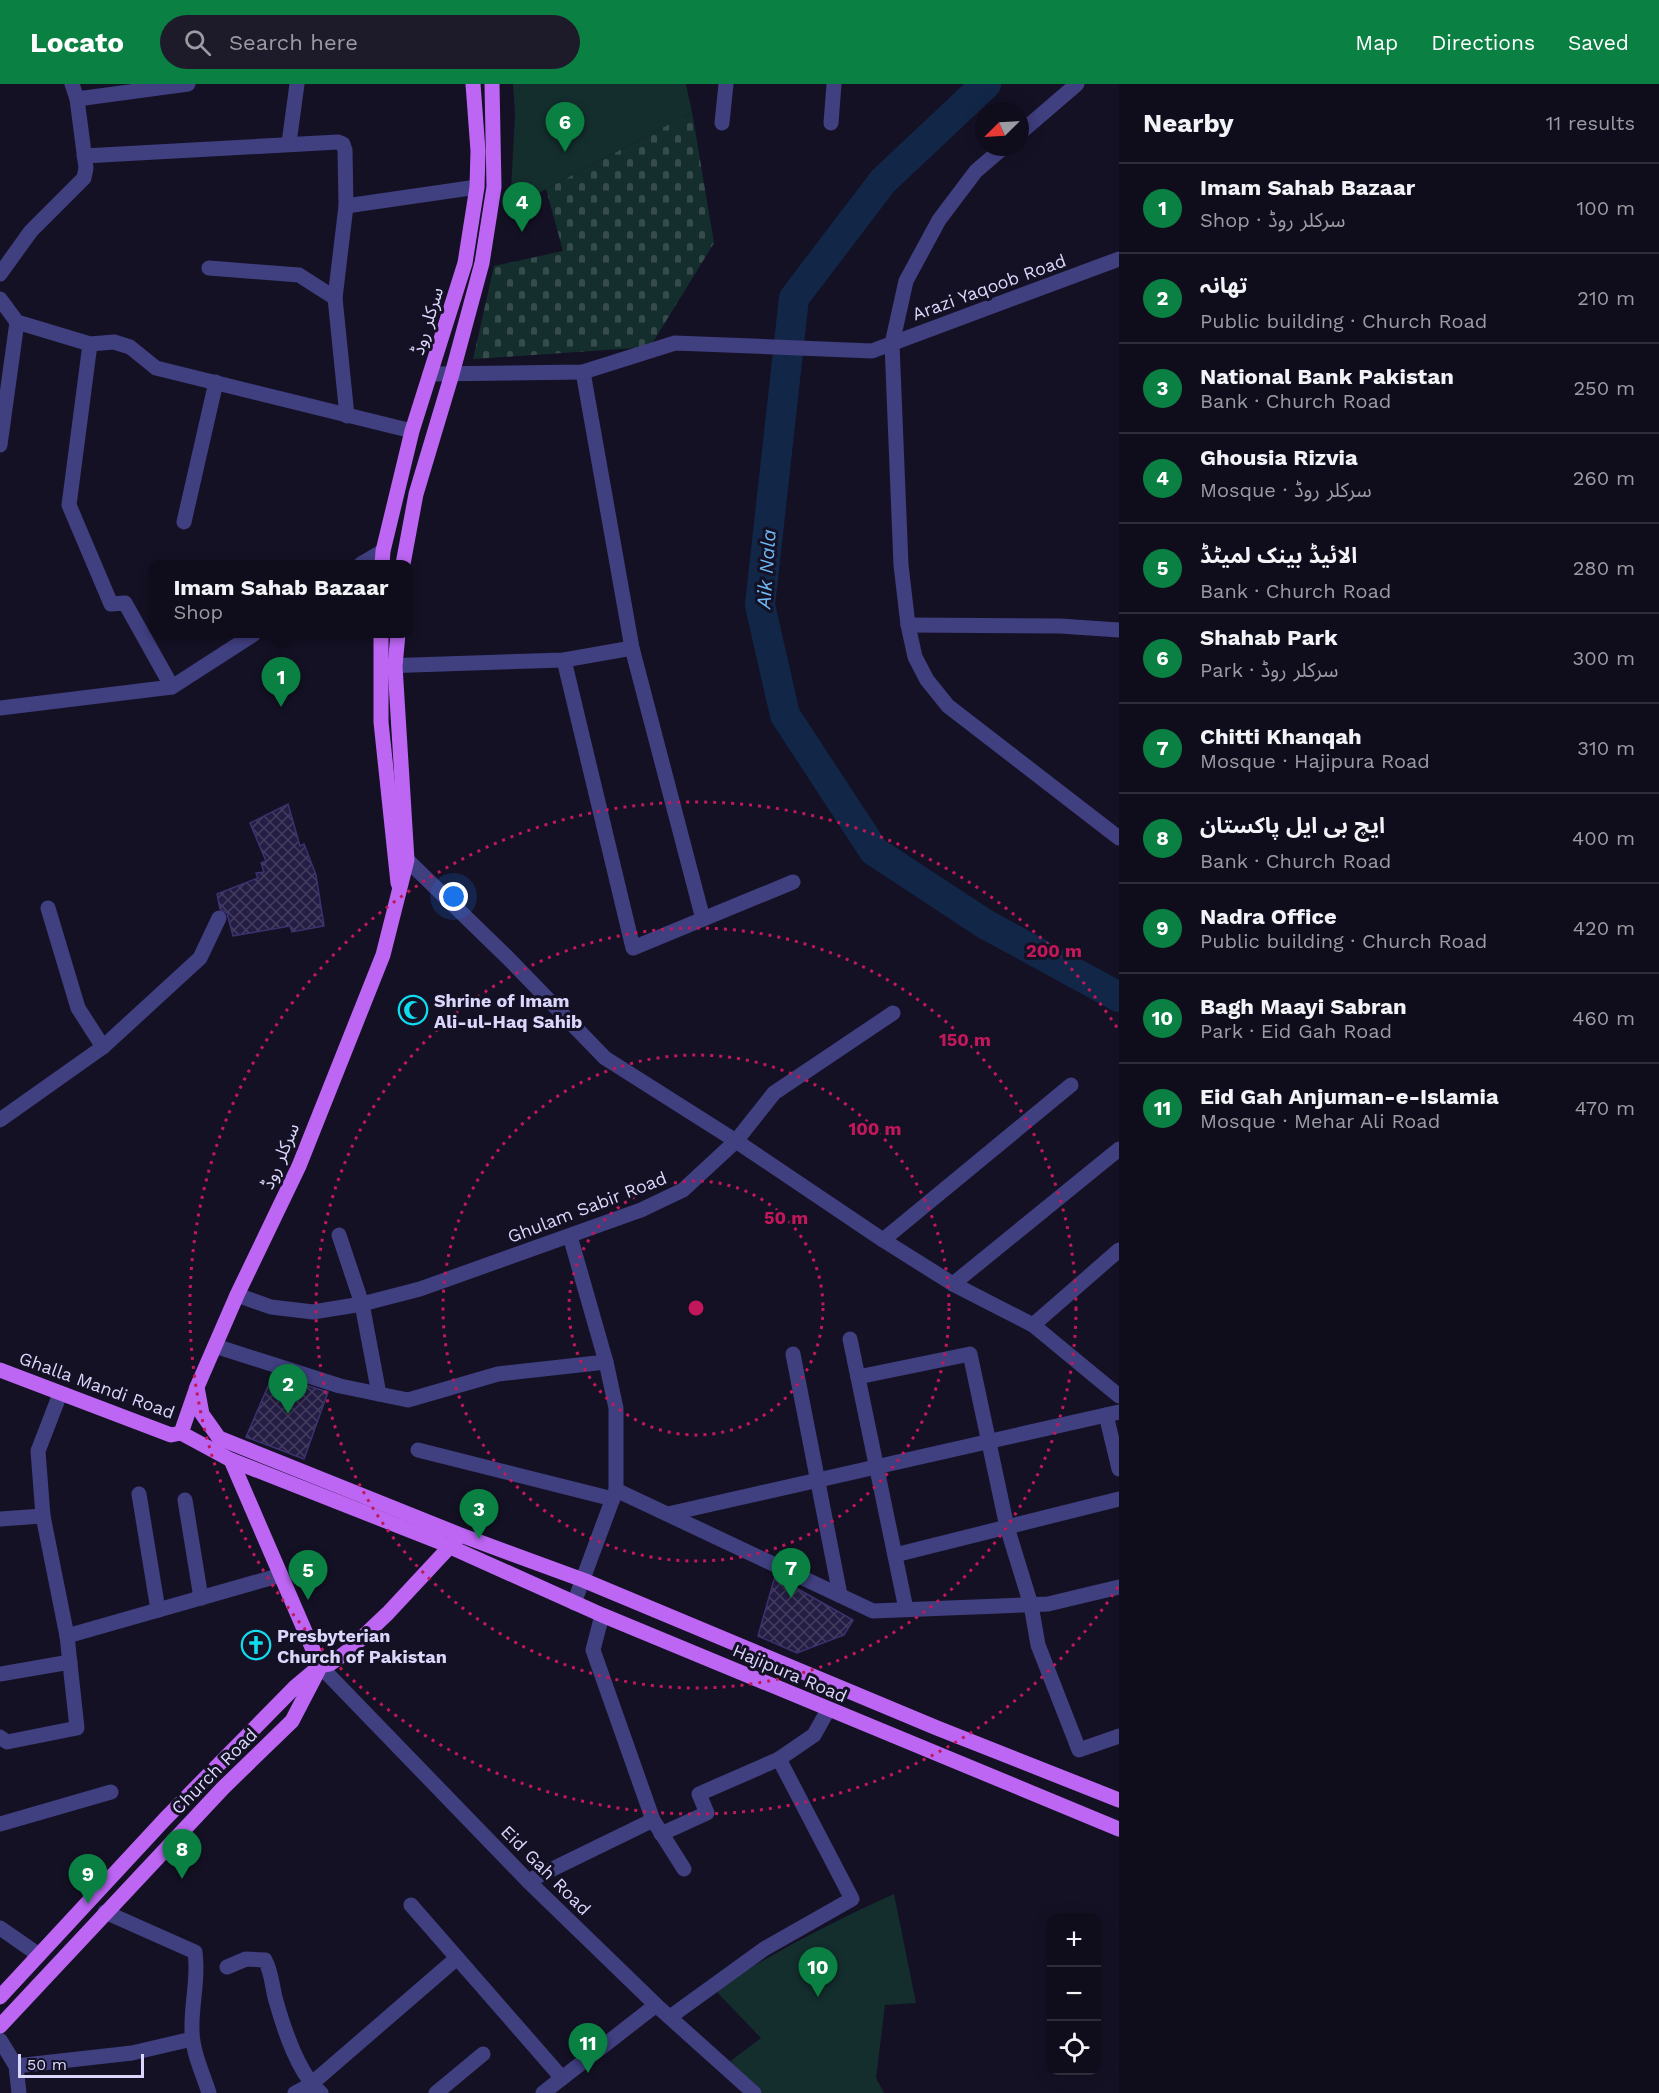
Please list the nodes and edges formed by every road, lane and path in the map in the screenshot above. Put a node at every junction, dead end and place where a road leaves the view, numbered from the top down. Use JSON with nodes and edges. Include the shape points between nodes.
{"nodes":[{"id":1,"x":72,"y":84,"type":"edge"},
{"id":2,"x":188,"y":84,"type":"edge"},
{"id":3,"x":297,"y":84,"type":"edge"},
{"id":4,"x":474,"y":84,"type":"edge"},
{"id":5,"x":492,"y":84,"type":"edge"},
{"id":6,"x":726,"y":84,"type":"edge"},
{"id":7,"x":834,"y":84,"type":"edge"},
{"id":8,"x":1077,"y":84,"type":"edge"},
{"id":9,"x":77,"y":99,"type":"junction"},
{"id":10,"x":722,"y":123,"type":"dead end"},
{"id":11,"x":831,"y":123,"type":"dead end"},
{"id":12,"x":1029,"y":125,"type":"edge"},
{"id":13,"x":289,"y":143,"type":"junction"},
{"id":14,"x":84,"y":156,"type":"junction"},
{"id":15,"x":994,"y":156,"type":"edge"},
{"id":16,"x":477,"y":188,"type":"junction"},
{"id":17,"x":346,"y":206,"type":"junction"},
{"id":18,"x":1119,"y":259,"type":"edge"},
{"id":19,"x":209,"y":268,"type":"dead end"},
{"id":20,"x":0,"y":274,"type":"edge"},
{"id":21,"x":335,"y":298,"type":"junction"},
{"id":22,"x":0,"y":299,"type":"edge"},
{"id":23,"x":17,"y":322,"type":"junction"},
{"id":24,"x":90,"y":344,"type":"junction"},
{"id":25,"x":892,"y":344,"type":"junction"},
{"id":26,"x":583,"y":372,"type":"junction"},
{"id":27,"x":430,"y":374,"type":"junction"},
{"id":28,"x":452,"y":374,"type":"junction"},
{"id":29,"x":216,"y":382,"type":"junction"},
{"id":30,"x":347,"y":416,"type":"junction"},
{"id":31,"x":412,"y":431,"type":"junction"},
{"id":32,"x":0,"y":445,"type":"edge"},
{"id":33,"x":184,"y":522,"type":"dead end"},
{"id":34,"x":383,"y":558,"type":"edge"},
{"id":35,"x":404,"y":560,"type":"edge"},
{"id":36,"x":908,"y":625,"type":"junction"},
{"id":37,"x":1119,"y":630,"type":"edge"},
{"id":38,"x":246,"y":638,"type":"edge"},
{"id":39,"x":382,"y":638,"type":"edge"},
{"id":40,"x":396,"y":638,"type":"edge"},
{"id":41,"x":632,"y":648,"type":"junction"},
{"id":42,"x":564,"y":660,"type":"junction"},
{"id":43,"x":388,"y":666,"type":"junction"},
{"id":44,"x":172,"y":687,"type":"junction"},
{"id":45,"x":0,"y":708,"type":"edge"},
{"id":46,"x":1119,"y":838,"type":"edge"},
{"id":47,"x":393,"y":847,"type":"junction"},
{"id":48,"x":407,"y":860,"type":"junction"},
{"id":49,"x":793,"y":882,"type":"dead end"},
{"id":50,"x":398,"y":889,"type":"junction"},
{"id":51,"x":48,"y":908,"type":"dead end"},
{"id":52,"x":219,"y":918,"type":"dead end"},
{"id":53,"x":703,"y":919,"type":"junction"},
{"id":54,"x":893,"y":1013,"type":"dead end"},
{"id":55,"x":103,"y":1047,"type":"junction"},
{"id":56,"x":1071,"y":1085,"type":"dead end"},
{"id":57,"x":0,"y":1120,"type":"edge"},
{"id":58,"x":736,"y":1142,"type":"junction"},
{"id":59,"x":1119,"y":1149,"type":"edge"},
{"id":60,"x":339,"y":1235,"type":"dead end"},
{"id":61,"x":570,"y":1236,"type":"junction"},
{"id":62,"x":883,"y":1240,"type":"junction"},
{"id":63,"x":1119,"y":1250,"type":"edge"},
{"id":64,"x":953,"y":1284,"type":"junction"},
{"id":65,"x":237,"y":1295,"type":"junction"},
{"id":66,"x":362,"y":1304,"type":"junction"},
{"id":67,"x":1033,"y":1325,"type":"junction"},
{"id":68,"x":850,"y":1339,"type":"dead end"},
{"id":69,"x":215,"y":1346,"type":"junction"},
{"id":70,"x":793,"y":1354,"type":"dead end"},
{"id":71,"x":606,"y":1362,"type":"junction"},
{"id":72,"x":0,"y":1370,"type":"edge"},
{"id":73,"x":858,"y":1377,"type":"junction"},
{"id":74,"x":197,"y":1387,"type":"junction"},
{"id":75,"x":60,"y":1394,"type":"junction"},
{"id":76,"x":379,"y":1394,"type":"junction"},
{"id":77,"x":1119,"y":1395,"type":"edge"},
{"id":78,"x":1112,"y":1413,"type":"edge"},
{"id":79,"x":181,"y":1433,"type":"junction"},
{"id":80,"x":988,"y":1441,"type":"junction"},
{"id":81,"x":418,"y":1450,"type":"dead end"},
{"id":82,"x":231,"y":1461,"type":"junction"},
{"id":83,"x":876,"y":1466,"type":"junction"},
{"id":84,"x":1119,"y":1469,"type":"edge"},
{"id":85,"x":817,"y":1480,"type":"junction"},
{"id":86,"x":139,"y":1494,"type":"dead end"},
{"id":87,"x":615,"y":1495,"type":"junction"},
{"id":88,"x":1119,"y":1499,"type":"edge"},
{"id":89,"x":185,"y":1500,"type":"dead end"},
{"id":90,"x":668,"y":1514,"type":"junction"},
{"id":91,"x":43,"y":1516,"type":"junction"},
{"id":92,"x":0,"y":1519,"type":"edge"},
{"id":93,"x":1006,"y":1527,"type":"junction"},
{"id":94,"x":462,"y":1534,"type":"junction"},
{"id":95,"x":449,"y":1547,"type":"junction"},
{"id":96,"x":895,"y":1555,"type":"junction"},
{"id":97,"x":281,"y":1575,"type":"junction"},
{"id":98,"x":583,"y":1580,"type":"junction"},
{"id":99,"x":1119,"y":1587,"type":"edge"},
{"id":100,"x":840,"y":1595,"type":"junction"},
{"id":101,"x":201,"y":1598,"type":"junction"},
{"id":102,"x":574,"y":1603,"type":"junction"},
{"id":103,"x":1031,"y":1605,"type":"junction"},
{"id":104,"x":906,"y":1609,"type":"junction"},
{"id":105,"x":158,"y":1610,"type":"junction"},
{"id":106,"x":602,"y":1615,"type":"junction"},
{"id":107,"x":67,"y":1636,"type":"junction"},
{"id":108,"x":70,"y":1662,"type":"junction"},
{"id":109,"x":320,"y":1666,"type":"junction"},
{"id":110,"x":0,"y":1674,"type":"edge"},
{"id":111,"x":828,"y":1710,"type":"junction"},
{"id":112,"x":1119,"y":1736,"type":"edge"},
{"id":113,"x":0,"y":1737,"type":"edge"},
{"id":114,"x":779,"y":1759,"type":"junction"},
{"id":115,"x":111,"y":1792,"type":"dead end"},
{"id":116,"x":1119,"y":1800,"type":"edge"},
{"id":117,"x":652,"y":1820,"type":"junction"},
{"id":118,"x":0,"y":1824,"type":"edge"},
{"id":119,"x":1119,"y":1829,"type":"edge"},
{"id":120,"x":661,"y":1834,"type":"junction"},
{"id":121,"x":684,"y":1869,"type":"dead end"},
{"id":122,"x":528,"y":1881,"type":"junction"},
{"id":123,"x":411,"y":1905,"type":"dead end"},
{"id":124,"x":105,"y":1912,"type":"junction"},
{"id":125,"x":0,"y":1928,"type":"edge"},
{"id":126,"x":39,"y":1955,"type":"junction"},
{"id":127,"x":457,"y":1958,"type":"junction"},
{"id":128,"x":228,"y":1966,"type":"dead end"},
{"id":129,"x":0,"y":1998,"type":"edge"},
{"id":130,"x":656,"y":2005,"type":"junction"},
{"id":131,"x":670,"y":2017,"type":"junction"},
{"id":132,"x":0,"y":2026,"type":"edge"},
{"id":133,"x":192,"y":2039,"type":"junction"},
{"id":134,"x":0,"y":2040,"type":"edge"},
{"id":135,"x":483,"y":2054,"type":"dead end"},
{"id":136,"x":16,"y":2066,"type":"junction"},
{"id":137,"x":562,"y":2078,"type":"junction"},
{"id":138,"x":316,"y":2089,"type":"edge"},
{"id":139,"x":19,"y":2093,"type":"edge"},
{"id":140,"x":209,"y":2093,"type":"edge"},
{"id":141,"x":295,"y":2093,"type":"edge"},
{"id":142,"x":436,"y":2093,"type":"edge"},
{"id":143,"x":543,"y":2093,"type":"edge"},
{"id":144,"x":754,"y":2093,"type":"edge"}],
"edges":[{"from":1,"to":9,"type":"street"},
{"from":2,"to":9,"type":"street"},
{"from":3,"to":13,"type":"street"},
{"from":4,"to":16,"type":"main road","name":"سرکلر روڈ"},
{"from":5,"to":28,"type":"main road","name":"سرکلر روڈ","via":[[494,187],[482,264]]},
{"from":6,"to":10,"type":"street"},
{"from":7,"to":11,"type":"street"},
{"from":8,"to":12,"type":"street"},
{"from":9,"to":14,"type":"street"},
{"from":13,"to":14,"type":"street"},
{"from":13,"to":17,"type":"street","via":[[343,144]]},
{"from":14,"to":20,"type":"street","via":[[84,178],[31,231]]},
{"from":15,"to":25,"type":"street","via":[[976,171],[939,220],[906,281]]},
{"from":16,"to":17,"type":"street"},
{"from":16,"to":27,"type":"main road","name":"سرکلر روڈ","via":[[465,263]]},
{"from":17,"to":21,"type":"street"},
{"from":18,"to":25,"type":"street","name":"Arazi Yaqoob Road"},
{"from":19,"to":21,"type":"street","via":[[299,275]]},
{"from":21,"to":30,"type":"street"},
{"from":22,"to":23,"type":"street"},
{"from":23,"to":24,"type":"street"},
{"from":23,"to":32,"type":"street"},
{"from":24,"to":29,"type":"street","via":[[114,342],[130,347],[156,368]]},
{"from":24,"to":44,"type":"street","via":[[69,505],[111,604],[126,603]]},
{"from":25,"to":26,"type":"street","name":"Arazi Yaqoob Road","via":[[872,351],[675,343]]},
{"from":25,"to":36,"type":"street","via":[[901,565]]},
{"from":26,"to":28,"type":"street"},
{"from":26,"to":41,"type":"street"},
{"from":27,"to":28,"type":"street"},
{"from":27,"to":31,"type":"main road","name":"سرکلر روڈ"},
{"from":28,"to":35,"type":"main road","name":"سرکلر روڈ","via":[[416,494]]},
{"from":29,"to":30,"type":"street"},
{"from":29,"to":33,"type":"street"},
{"from":30,"to":31,"type":"street"},
{"from":31,"to":34,"type":"main road","name":"سرکلر روڈ"},
{"from":36,"to":37,"type":"street"},
{"from":36,"to":46,"type":"street","via":[[915,657],[948,706]]},
{"from":38,"to":44,"type":"street"},
{"from":39,"to":43,"type":"main road","name":"سرکلر روڈ"},
{"from":40,"to":43,"type":"main road","name":"سرکلر روڈ"},
{"from":41,"to":42,"type":"street"},
{"from":41,"to":53,"type":"street"},
{"from":42,"to":43,"type":"street"},
{"from":42,"to":53,"type":"street","via":[[633,948]]},
{"from":43,"to":47,"type":"main road","name":"سرکلر روڈ","via":[[381,722]]},
{"from":43,"to":48,"type":"main road","name":"سرکلر روڈ"},
{"from":44,"to":45,"type":"street"},
{"from":47,"to":48,"type":"street"},
{"from":47,"to":50,"type":"main road","name":"سرکلر روڈ"},
{"from":48,"to":50,"type":"main road","name":"سرکلر روڈ"},
{"from":48,"to":58,"type":"street","via":[[605,1058]]},
{"from":49,"to":53,"type":"street"},
{"from":50,"to":65,"type":"main road","name":"سرکلر روڈ","via":[[383,955],[299,1166]]},
{"from":51,"to":55,"type":"street","via":[[78,1008]]},
{"from":52,"to":55,"type":"street","via":[[200,958]]},
{"from":54,"to":58,"type":"street","name":"Ghulam Sabir Road","via":[[774,1093]]},
{"from":55,"to":57,"type":"street"},
{"from":56,"to":62,"type":"street"},
{"from":58,"to":61,"type":"street","name":"Ghulam Sabir Road","via":[[683,1190]]},
{"from":58,"to":62,"type":"street"},
{"from":59,"to":64,"type":"street"},
{"from":60,"to":66,"type":"street"},
{"from":61,"to":66,"type":"street","name":"Ghulam Sabir Road","via":[[420,1289]]},
{"from":61,"to":71,"type":"street"},
{"from":62,"to":64,"type":"street"},
{"from":63,"to":67,"type":"street"},
{"from":64,"to":67,"type":"street"},
{"from":65,"to":66,"type":"street","name":"Ghulam Sabir Road","via":[[272,1307],[313,1312]]},
{"from":65,"to":69,"type":"main road","name":"سرکلر روڈ"},
{"from":66,"to":76,"type":"street"},
{"from":67,"to":77,"type":"street"},
{"from":68,"to":73,"type":"street"},
{"from":69,"to":74,"type":"main road","name":"سرکلر روڈ"},
{"from":69,"to":76,"type":"street","via":[[340,1386]]},
{"from":70,"to":85,"type":"street"},
{"from":71,"to":76,"type":"street","via":[[498,1374],[408,1400]]},
{"from":71,"to":87,"type":"street","via":[[616,1408]]},
{"from":72,"to":75,"type":"main road","name":"Ghalla Mandi Road"},
{"from":73,"to":80,"type":"street","via":[[970,1354]]},
{"from":73,"to":83,"type":"street"},
{"from":74,"to":79,"type":"main road","name":"سرکلر روڈ"},
{"from":74,"to":94,"type":"main road","via":[[202,1414],[219,1438]]},
{"from":75,"to":79,"type":"main road","name":"Ghalla Mandi Road","via":[[171,1436]]},
{"from":75,"to":91,"type":"street","via":[[38,1451]]},
{"from":78,"to":80,"type":"street"},
{"from":78,"to":84,"type":"street"},
{"from":79,"to":82,"type":"main road","name":"Hajipura Road"},
{"from":80,"to":83,"type":"street"},
{"from":80,"to":93,"type":"street"},
{"from":81,"to":87,"type":"street"},
{"from":82,"to":95,"type":"main road","name":"Hajipura Road"},
{"from":82,"to":97,"type":"main road"},
{"from":83,"to":85,"type":"street"},
{"from":83,"to":96,"type":"street"},
{"from":85,"to":90,"type":"street"},
{"from":85,"to":100,"type":"street"},
{"from":86,"to":105,"type":"street"},
{"from":87,"to":90,"type":"street"},
{"from":87,"to":98,"type":"street"},
{"from":88,"to":93,"type":"street"},
{"from":89,"to":101,"type":"street"},
{"from":90,"to":100,"type":"street"},
{"from":91,"to":92,"type":"street"},
{"from":91,"to":107,"type":"street"},
{"from":93,"to":96,"type":"street"},
{"from":93,"to":103,"type":"street"},
{"from":94,"to":95,"type":"main road","name":"Church Road"},
{"from":94,"to":98,"type":"main road"},
{"from":95,"to":102,"type":"main road","name":"Hajipura Road"},
{"from":95,"to":109,"type":"main road","name":"Church Road","via":[[349,1650],[330,1664]]},
{"from":96,"to":104,"type":"street"},
{"from":97,"to":101,"type":"street"},
{"from":97,"to":109,"type":"main road"},
{"from":98,"to":102,"type":"street"},
{"from":98,"to":116,"type":"main road"},
{"from":99,"to":103,"type":"street"},
{"from":100,"to":104,"type":"street","via":[[873,1611]]},
{"from":101,"to":105,"type":"street"},
{"from":102,"to":106,"type":"main road","name":"Hajipura Road"},
{"from":103,"to":104,"type":"street"},
{"from":103,"to":112,"type":"street","via":[[1038,1645],[1079,1750]]},
{"from":105,"to":107,"type":"street"},
{"from":106,"to":111,"type":"main road","name":"Hajipura Road"},
{"from":106,"to":117,"type":"street","via":[[593,1650]]},
{"from":107,"to":108,"type":"street"},
{"from":108,"to":110,"type":"street"},
{"from":108,"to":113,"type":"street","via":[[77,1728],[8,1742]]},
{"from":109,"to":122,"type":"street","name":"Eid Gah Road"},
{"from":109,"to":124,"type":"main road","name":"Church Road","via":[[292,1721]]},
{"from":109,"to":126,"type":"main road","name":"Church Road","via":[[165,1819]]},
{"from":111,"to":114,"type":"street","via":[[814,1735]]},
{"from":111,"to":119,"type":"main road","name":"Hajipura Road"},
{"from":114,"to":120,"type":"street","via":[[699,1794],[707,1813]]},
{"from":114,"to":131,"type":"street","via":[[852,1899],[764,1948]]},
{"from":115,"to":118,"type":"street"},
{"from":117,"to":120,"type":"street"},
{"from":117,"to":122,"type":"street"},
{"from":120,"to":121,"type":"street"},
{"from":122,"to":130,"type":"street","name":"Eid Gah Road"},
{"from":123,"to":127,"type":"street"},
{"from":124,"to":132,"type":"main road","name":"Church Road"},
{"from":124,"to":133,"type":"street","via":[[195,1952]]},
{"from":125,"to":126,"type":"street"},
{"from":126,"to":129,"type":"main road","name":"Church Road"},
{"from":127,"to":137,"type":"street"},
{"from":127,"to":138,"type":"street"},
{"from":128,"to":138,"type":"street","via":[[246,1959],[265,1960],[288,2037]]},
{"from":130,"to":131,"type":"street","name":"Eid Gah Road"},
{"from":130,"to":137,"type":"street"},
{"from":131,"to":144,"type":"street","name":"Eid Gah Road"},
{"from":133,"to":136,"type":"street","via":[[132,2053]]},
{"from":133,"to":140,"type":"street"},
{"from":134,"to":136,"type":"street"},
{"from":135,"to":142,"type":"street"},
{"from":136,"to":139,"type":"street"},
{"from":137,"to":143,"type":"street"},
{"from":138,"to":141,"type":"street"}]}
